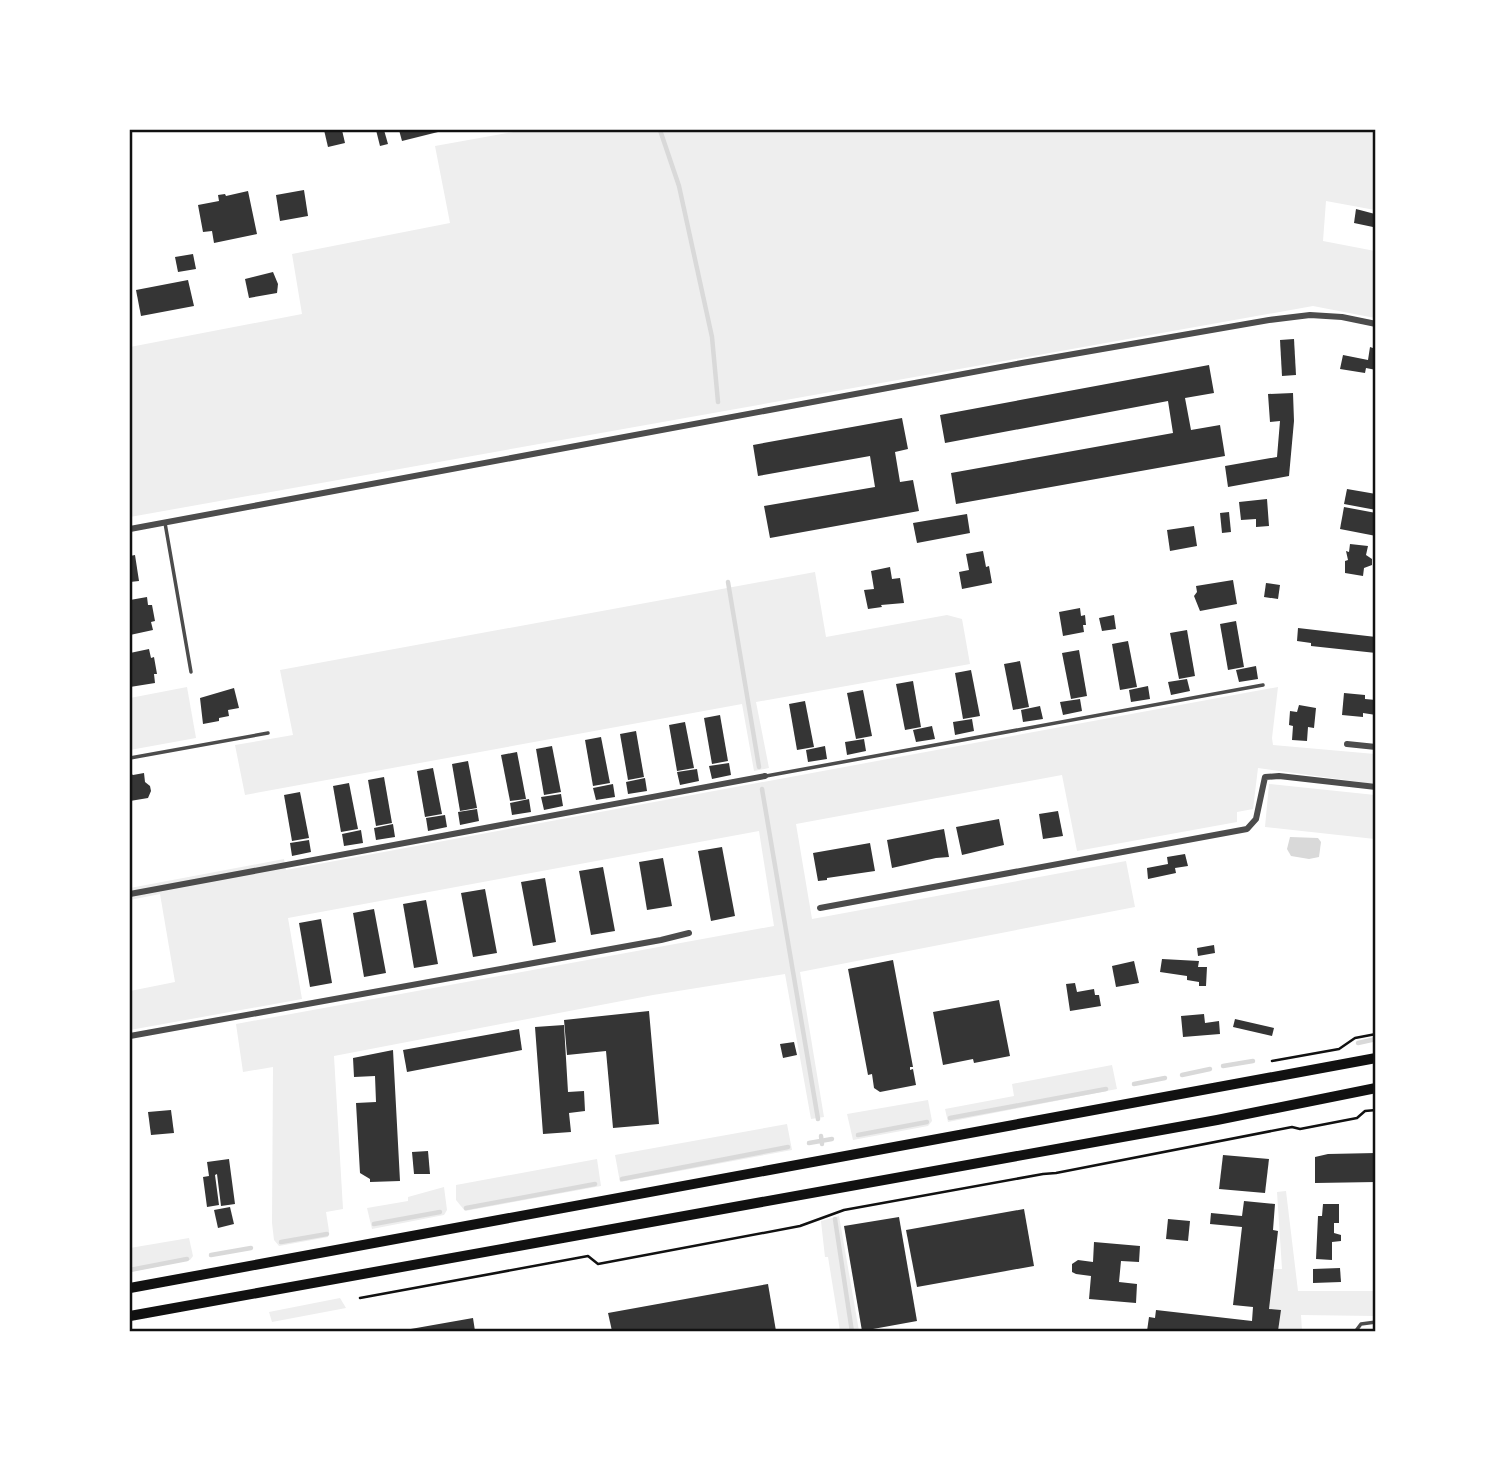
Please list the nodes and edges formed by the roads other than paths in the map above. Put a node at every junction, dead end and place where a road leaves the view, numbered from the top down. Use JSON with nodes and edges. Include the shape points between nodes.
{"nodes":[{"id":1,"x":1376,"y":324,"type":"edge"},
{"id":2,"x":164,"y":523,"type":"junction"},
{"id":3,"x":130,"y":529,"type":"edge"},
{"id":4,"x":191,"y":673,"type":"dead end"},
{"id":5,"x":1263,"y":685,"type":"dead end"},
{"id":6,"x":268,"y":733,"type":"dead end"},
{"id":7,"x":1347,"y":744,"type":"dead end"},
{"id":8,"x":1376,"y":747,"type":"edge"},
{"id":9,"x":130,"y":758,"type":"edge"},
{"id":10,"x":765,"y":776,"type":"joint"},
{"id":11,"x":1376,"y":788,"type":"edge"},
{"id":12,"x":130,"y":894,"type":"edge"},
{"id":13,"x":820,"y":908,"type":"dead end"},
{"id":14,"x":689,"y":933,"type":"dead end"},
{"id":15,"x":130,"y":1036,"type":"edge"},
{"id":16,"x":1376,"y":1058,"type":"edge"},
{"id":17,"x":1376,"y":1088,"type":"edge"},
{"id":18,"x":130,"y":1288,"type":"edge"},
{"id":19,"x":130,"y":1316,"type":"edge"},
{"id":20,"x":1376,"y":1322,"type":"edge"},
{"id":21,"x":1355,"y":1332,"type":"edge"}],
"edges":[{"from":1,"to":2,"type":"street","via":[[1310,315],[1269,320]]},
{"from":2,"to":3,"type":"street"},
{"from":2,"to":4,"type":"lane"},
{"from":5,"to":10,"type":"lane"},
{"from":6,"to":9,"type":"lane"},
{"from":7,"to":8,"type":"street"},
{"from":10,"to":12,"type":"street"},
{"from":11,"to":13,"type":"street","via":[[1265,776],[1256,819],[1247,828]]},
{"from":14,"to":15,"type":"street"},
{"from":16,"to":18,"type":"main road"},
{"from":17,"to":19,"type":"main road"},
{"from":20,"to":21,"type":"lane","via":[[1361,1324]]}]}
